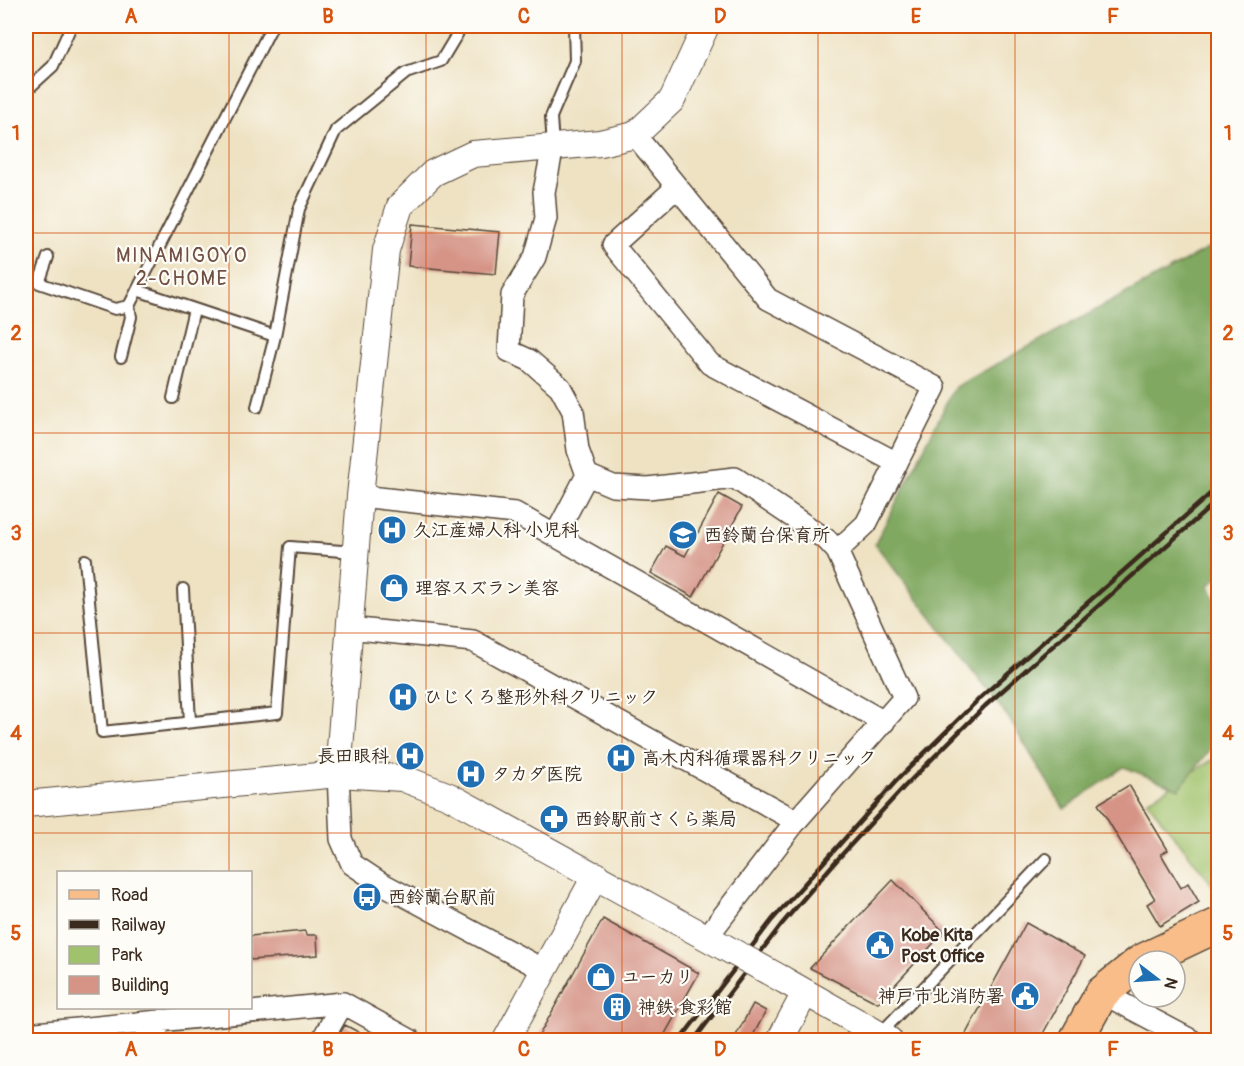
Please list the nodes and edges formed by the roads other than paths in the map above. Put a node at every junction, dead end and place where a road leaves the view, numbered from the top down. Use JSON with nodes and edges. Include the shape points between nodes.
{"nodes":[{"id":1,"x":71,"y":26,"type":"edge"},
{"id":2,"x":272,"y":26,"type":"edge"},
{"id":3,"x":462,"y":26,"type":"edge"},
{"id":4,"x":574,"y":26,"type":"edge"},
{"id":5,"x":706,"y":26,"type":"edge"},
{"id":6,"x":26,"y":88,"type":"edge"},
{"id":7,"x":635,"y":135,"type":"junction"},
{"id":8,"x":553,"y":146,"type":"junction"},
{"id":9,"x":677,"y":187,"type":"junction"},
{"id":10,"x":48,"y":257,"type":"dead end"},
{"id":11,"x":137,"y":290,"type":"junction"},
{"id":12,"x":129,"y":306,"type":"junction"},
{"id":13,"x":194,"y":309,"type":"junction"},
{"id":14,"x":275,"y":336,"type":"junction"},
{"id":15,"x":121,"y":357,"type":"dead end"},
{"id":16,"x":173,"y":398,"type":"dead end"},
{"id":17,"x":257,"y":407,"type":"dead end"},
{"id":18,"x":897,"y":463,"type":"junction"},
{"id":19,"x":587,"y":475,"type":"junction"},
{"id":20,"x":360,"y":496,"type":"junction"},
{"id":21,"x":555,"y":536,"type":"junction"},
{"id":22,"x":837,"y":551,"type":"junction"},
{"id":23,"x":356,"y":552,"type":"junction"},
{"id":24,"x":85,"y":560,"type":"dead end"},
{"id":25,"x":183,"y":589,"type":"dead end"},
{"id":26,"x":349,"y":628,"type":"junction"},
{"id":27,"x":190,"y":722,"type":"junction"},
{"id":28,"x":884,"y":722,"type":"junction"},
{"id":29,"x":338,"y":774,"type":"junction"},
{"id":30,"x":26,"y":804,"type":"edge"},
{"id":31,"x":796,"y":821,"type":"junction"},
{"id":32,"x":1046,"y":859,"type":"dead end"},
{"id":33,"x":596,"y":875,"type":"junction"},
{"id":34,"x":1218,"y":925,"type":"edge"},
{"id":35,"x":716,"y":942,"type":"junction"},
{"id":36,"x":1167,"y":949,"type":"edge"},
{"id":37,"x":544,"y":970,"type":"junction"},
{"id":38,"x":1127,"y":973,"type":"edge"},
{"id":39,"x":805,"y":993,"type":"junction"},
{"id":40,"x":1102,"y":993,"type":"junction"},
{"id":41,"x":343,"y":1003,"type":"junction"},
{"id":42,"x":162,"y":1020,"type":"junction"},
{"id":43,"x":26,"y":1034,"type":"edge"},
{"id":44,"x":884,"y":1038,"type":"edge"},
{"id":45,"x":151,"y":1041,"type":"edge"},
{"id":46,"x":322,"y":1041,"type":"edge"},
{"id":47,"x":410,"y":1041,"type":"edge"},
{"id":48,"x":506,"y":1041,"type":"edge"},
{"id":49,"x":780,"y":1041,"type":"edge"},
{"id":50,"x":1076,"y":1041,"type":"edge"},
{"id":51,"x":1191,"y":1041,"type":"edge"}],
"edges":[{"from":1,"to":6,"type":"lane","via":[[52,66]]},
{"from":2,"to":11,"type":"lane"},
{"from":3,"to":14,"type":"lane","via":[[441,61],[406,73],[336,130],[299,208]]},
{"from":4,"to":8,"type":"lane","via":[[575,61],[551,117]]},
{"from":5,"to":7,"type":"street","via":[[672,100]]},
{"from":7,"to":8,"type":"street","via":[[600,143]]},
{"from":7,"to":9,"type":"street"},
{"from":8,"to":19,"type":"street","via":[[544,192],[546,218],[535,257],[512,295],[509,351],[529,360],[560,387],[573,411],[578,450]]},
{"from":8,"to":20,"type":"street","via":[[473,154],[433,173],[400,206],[386,250]]},
{"from":9,"to":18,"type":"street","via":[[768,299],[936,387]]},
{"from":9,"to":18,"type":"street","via":[[613,245],[710,364]]},
{"from":10,"to":12,"type":"lane","via":[[39,283],[115,309]]},
{"from":11,"to":12,"type":"lane"},
{"from":11,"to":13,"type":"lane"},
{"from":12,"to":15,"type":"lane","via":[[131,317]]},
{"from":13,"to":14,"type":"lane"},
{"from":13,"to":16,"type":"lane"},
{"from":14,"to":17,"type":"lane"},
{"from":18,"to":22,"type":"street","via":[[866,525]]},
{"from":19,"to":21,"type":"street"},
{"from":19,"to":22,"type":"street","via":[[613,486],[648,488],[735,478],[827,540]]},
{"from":20,"to":21,"type":"street","via":[[515,513]]},
{"from":20,"to":23,"type":"street"},
{"from":21,"to":28,"type":"street"},
{"from":22,"to":28,"type":"street","via":[[904,698]]},
{"from":23,"to":26,"type":"street"},
{"from":23,"to":27,"type":"lane","via":[[290,547],[277,713]]},
{"from":24,"to":27,"type":"lane","via":[[102,732]]},
{"from":25,"to":27,"type":"lane"},
{"from":26,"to":29,"type":"street"},
{"from":26,"to":31,"type":"street","via":[[473,641]]},
{"from":28,"to":31,"type":"street"},
{"from":29,"to":30,"type":"street"},
{"from":29,"to":33,"type":"street","via":[[402,778],[426,786]]},
{"from":29,"to":37,"type":"street","via":[[341,839],[352,864]]},
{"from":31,"to":35,"type":"street"},
{"from":32,"to":44,"type":"lane"},
{"from":33,"to":35,"type":"street"},
{"from":33,"to":37,"type":"street"},
{"from":34,"to":36,"type":"main road"},
{"from":35,"to":39,"type":"street","bridge":true},
{"from":37,"to":48,"type":"street"},
{"from":38,"to":40,"type":"main road"},
{"from":39,"to":44,"type":"street"},
{"from":39,"to":49,"type":"street"},
{"from":40,"to":50,"type":"main road"},
{"from":40,"to":51,"type":"street"},
{"from":41,"to":42,"type":"street"},
{"from":41,"to":46,"type":"street"},
{"from":41,"to":47,"type":"street"},
{"from":42,"to":43,"type":"street"},
{"from":42,"to":45,"type":"street"}]}
